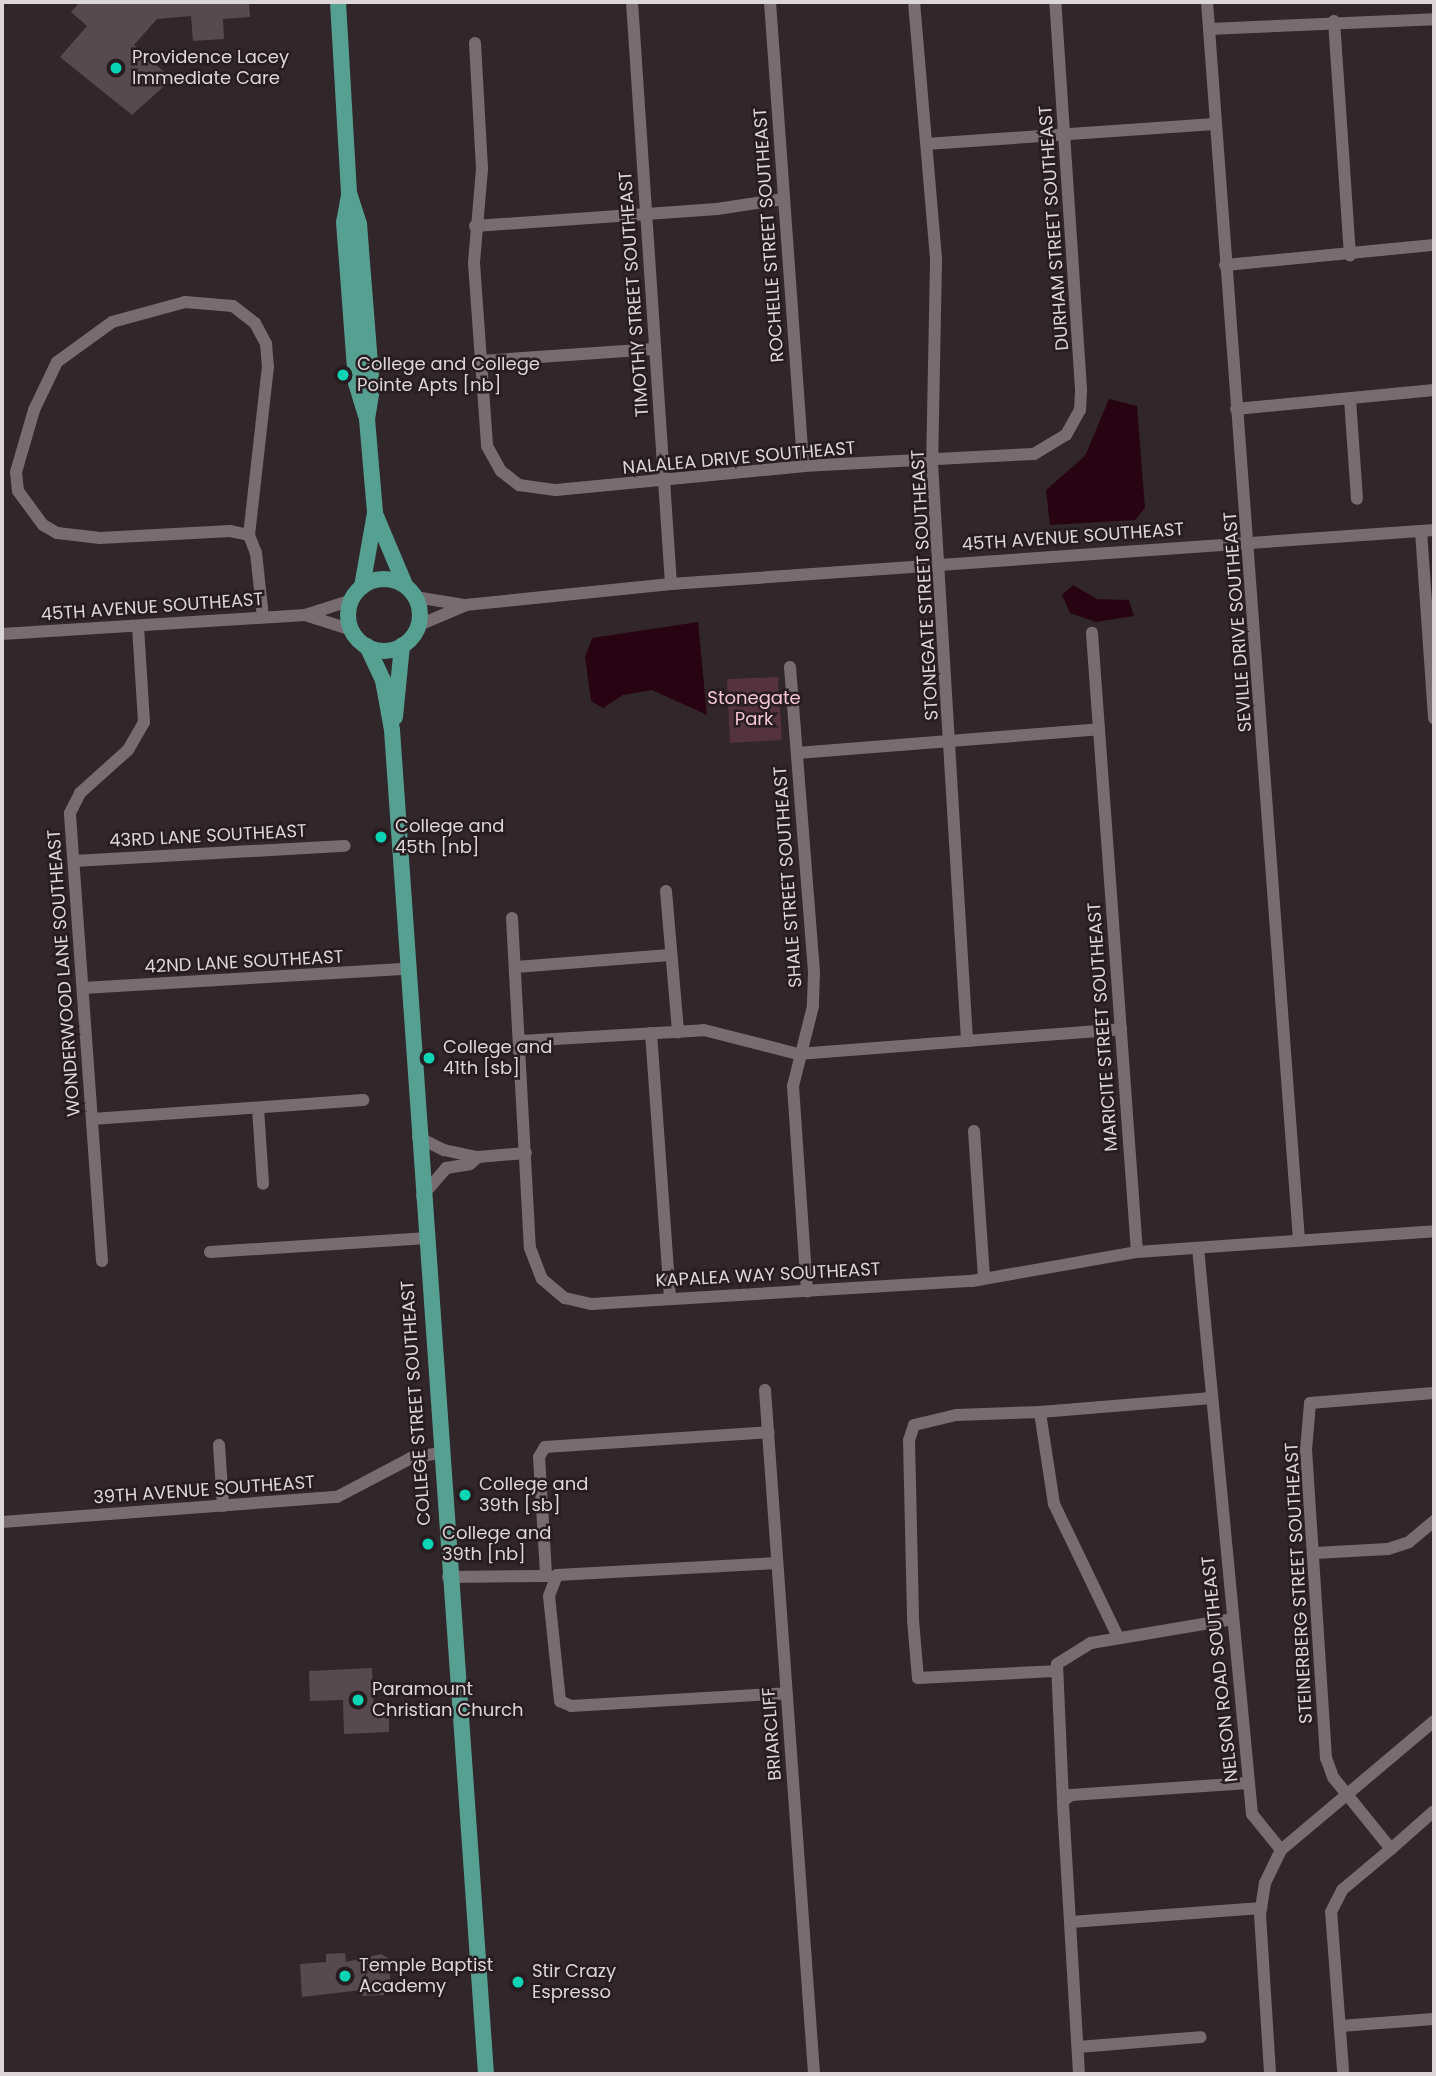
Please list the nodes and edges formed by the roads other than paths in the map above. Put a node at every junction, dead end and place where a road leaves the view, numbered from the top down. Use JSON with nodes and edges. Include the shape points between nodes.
{"nodes":[{"id":1,"x":338,"y":2,"type":"edge"},
{"id":2,"x":632,"y":2,"type":"edge"},
{"id":3,"x":771,"y":2,"type":"edge"},
{"id":4,"x":915,"y":2,"type":"edge"},
{"id":5,"x":1055,"y":2,"type":"edge"},
{"id":6,"x":1207,"y":2,"type":"edge"},
{"id":7,"x":1434,"y":19,"type":"edge"},
{"id":8,"x":1334,"y":21,"type":"junction"},
{"id":9,"x":1209,"y":29,"type":"junction"},
{"id":10,"x":475,"y":43,"type":"dead end"},
{"id":11,"x":1214,"y":124,"type":"junction"},
{"id":12,"x":1066,"y":134,"type":"junction"},
{"id":13,"x":927,"y":144,"type":"junction"},
{"id":14,"x":783,"y":199,"type":"junction"},
{"id":15,"x":646,"y":214,"type":"junction"},
{"id":16,"x":475,"y":226,"type":"junction"},
{"id":17,"x":1434,"y":245,"type":"edge"},
{"id":18,"x":1350,"y":255,"type":"junction"},
{"id":19,"x":1225,"y":265,"type":"junction"},
{"id":20,"x":653,"y":349,"type":"junction"},
{"id":21,"x":481,"y":361,"type":"junction"},
{"id":22,"x":1434,"y":390,"type":"edge"},
{"id":23,"x":1350,"y":399,"type":"junction"},
{"id":24,"x":1236,"y":409,"type":"junction"},
{"id":25,"x":1055,"y":444,"type":"joint"},
{"id":26,"x":932,"y":463,"type":"junction"},
{"id":27,"x":803,"y":467,"type":"junction"},
{"id":28,"x":16,"y":472,"type":"junction"},
{"id":29,"x":2,"y":473,"type":"edge"},
{"id":30,"x":663,"y":482,"type":"junction"},
{"id":31,"x":1357,"y":499,"type":"dead end"},
{"id":32,"x":375,"y":513,"type":"junction"},
{"id":33,"x":1434,"y":530,"type":"edge"},
{"id":34,"x":1421,"y":531,"type":"junction"},
{"id":35,"x":248,"y":536,"type":"junction"},
{"id":36,"x":1250,"y":541,"type":"junction"},
{"id":37,"x":941,"y":564,"type":"junction"},
{"id":38,"x":671,"y":584,"type":"junction"},
{"id":39,"x":410,"y":591,"type":"junction"},
{"id":40,"x":357,"y":593,"type":"junction"},
{"id":41,"x":465,"y":606,"type":"junction"},
{"id":42,"x":305,"y":615,"type":"junction"},
{"id":43,"x":263,"y":617,"type":"junction"},
{"id":44,"x":419,"y":625,"type":"junction"},
{"id":45,"x":138,"y":626,"type":"junction"},
{"id":46,"x":352,"y":631,"type":"junction"},
{"id":47,"x":1092,"y":633,"type":"dead end"},
{"id":48,"x":2,"y":634,"type":"edge"},
{"id":49,"x":402,"y":645,"type":"junction"},
{"id":50,"x":367,"y":646,"type":"junction"},
{"id":51,"x":790,"y":667,"type":"dead end"},
{"id":52,"x":1434,"y":719,"type":"edge"},
{"id":53,"x":1099,"y":729,"type":"junction"},
{"id":54,"x":392,"y":730,"type":"junction"},
{"id":55,"x":951,"y":741,"type":"junction"},
{"id":56,"x":797,"y":753,"type":"junction"},
{"id":57,"x":345,"y":846,"type":"dead end"},
{"id":58,"x":74,"y":861,"type":"junction"},
{"id":59,"x":666,"y":891,"type":"dead end"},
{"id":60,"x":512,"y":918,"type":"dead end"},
{"id":61,"x":670,"y":955,"type":"junction"},
{"id":62,"x":516,"y":967,"type":"junction"},
{"id":63,"x":406,"y":969,"type":"junction"},
{"id":64,"x":83,"y":989,"type":"junction"},
{"id":65,"x":1121,"y":1029,"type":"junction"},
{"id":66,"x":678,"y":1032,"type":"junction"},
{"id":67,"x":651,"y":1033,"type":"junction"},
{"id":68,"x":521,"y":1041,"type":"junction"},
{"id":69,"x":967,"y":1041,"type":"junction"},
{"id":70,"x":798,"y":1054,"type":"junction"},
{"id":71,"x":363,"y":1100,"type":"dead end"},
{"id":72,"x":258,"y":1108,"type":"junction"},
{"id":73,"x":92,"y":1119,"type":"junction"},
{"id":74,"x":974,"y":1131,"type":"dead end"},
{"id":75,"x":418,"y":1137,"type":"junction"},
{"id":76,"x":526,"y":1153,"type":"junction"},
{"id":77,"x":478,"y":1157,"type":"junction"},
{"id":78,"x":263,"y":1184,"type":"dead end"},
{"id":79,"x":422,"y":1196,"type":"junction"},
{"id":80,"x":1434,"y":1231,"type":"edge"},
{"id":81,"x":424,"y":1238,"type":"junction"},
{"id":82,"x":1299,"y":1240,"type":"junction"},
{"id":83,"x":1198,"y":1248,"type":"junction"},
{"id":84,"x":210,"y":1252,"type":"dead end"},
{"id":85,"x":1137,"y":1252,"type":"junction"},
{"id":86,"x":102,"y":1261,"type":"dead end"},
{"id":87,"x":978,"y":1280,"type":"junction"},
{"id":88,"x":807,"y":1292,"type":"junction"},
{"id":89,"x":670,"y":1298,"type":"junction"},
{"id":90,"x":765,"y":1390,"type":"dead end"},
{"id":91,"x":1434,"y":1393,"type":"edge"},
{"id":92,"x":1212,"y":1398,"type":"junction"},
{"id":93,"x":1040,"y":1412,"type":"junction"},
{"id":94,"x":768,"y":1432,"type":"junction"},
{"id":95,"x":219,"y":1445,"type":"dead end"},
{"id":96,"x":439,"y":1453,"type":"junction"},
{"id":97,"x":223,"y":1506,"type":"junction"},
{"id":98,"x":1434,"y":1521,"type":"edge"},
{"id":99,"x":2,"y":1522,"type":"edge"},
{"id":100,"x":1315,"y":1553,"type":"junction"},
{"id":101,"x":777,"y":1563,"type":"junction"},
{"id":102,"x":550,"y":1576,"type":"junction"},
{"id":103,"x":448,"y":1577,"type":"junction"},
{"id":104,"x":1233,"y":1619,"type":"junction"},
{"id":105,"x":1118,"y":1637,"type":"junction"},
{"id":106,"x":1054,"y":1671,"type":"junction"},
{"id":107,"x":787,"y":1693,"type":"junction"},
{"id":108,"x":1434,"y":1721,"type":"edge"},
{"id":109,"x":1249,"y":1783,"type":"junction"},
{"id":110,"x":1348,"y":1794,"type":"junction"},
{"id":111,"x":1063,"y":1801,"type":"junction"},
{"id":112,"x":1434,"y":1811,"type":"edge"},
{"id":113,"x":1391,"y":1849,"type":"junction"},
{"id":114,"x":1281,"y":1850,"type":"junction"},
{"id":115,"x":1261,"y":1908,"type":"junction"},
{"id":116,"x":1071,"y":1922,"type":"junction"},
{"id":117,"x":1434,"y":2019,"type":"edge"},
{"id":118,"x":1340,"y":2026,"type":"junction"},
{"id":119,"x":1201,"y":2037,"type":"dead end"},
{"id":120,"x":1078,"y":2047,"type":"junction"},
{"id":121,"x":1343,"y":2070,"type":"dead end"},
{"id":122,"x":486,"y":2074,"type":"edge"},
{"id":123,"x":814,"y":2074,"type":"edge"},
{"id":124,"x":1079,"y":2074,"type":"edge"},
{"id":125,"x":1270,"y":2074,"type":"edge"}],
"edges":[{"from":1,"to":32,"type":"main road","via":[[349,193],[359,224],[372,388],[368,419]]},
{"from":2,"to":15,"type":"street","name":"TIMOTHY STREET SOUTHEAST"},
{"from":3,"to":14,"type":"street","name":"ROCHELLE STREET SOUTHEAST"},
{"from":4,"to":13,"type":"street","name":"STONEGATE STREET SOUTHEAST"},
{"from":5,"to":12,"type":"street","name":"DURHAM STREET SOUTHEAST"},
{"from":6,"to":9,"type":"street","name":"SEVILLE DRIVE SOUTHEAST"},
{"from":7,"to":8,"type":"street"},
{"from":8,"to":9,"type":"street"},
{"from":8,"to":18,"type":"street"},
{"from":9,"to":11,"type":"street","name":"SEVILLE DRIVE SOUTHEAST"},
{"from":10,"to":16,"type":"street","via":[[482,169]]},
{"from":11,"to":12,"type":"street"},
{"from":11,"to":19,"type":"street","name":"SEVILLE DRIVE SOUTHEAST"},
{"from":12,"to":13,"type":"street"},
{"from":12,"to":25,"type":"street","name":"DURHAM STREET SOUTHEAST","via":[[1081,396],[1072,427]]},
{"from":13,"to":26,"type":"street","name":"STONEGATE STREET SOUTHEAST","via":[[938,352]]},
{"from":14,"to":15,"type":"street"},
{"from":14,"to":27,"type":"street","name":"ROCHELLE STREET SOUTHEAST"},
{"from":15,"to":16,"type":"street"},
{"from":15,"to":20,"type":"street","name":"TIMOTHY STREET SOUTHEAST"},
{"from":16,"to":21,"type":"street"},
{"from":17,"to":18,"type":"street"},
{"from":18,"to":19,"type":"street"},
{"from":19,"to":24,"type":"street","name":"SEVILLE DRIVE SOUTHEAST"},
{"from":20,"to":21,"type":"street"},
{"from":20,"to":30,"type":"street","name":"TIMOTHY STREET SOUTHEAST"},
{"from":21,"to":30,"type":"street","name":"NALALEA DRIVE SOUTHEAST","via":[[487,446],[510,479],[542,490]]},
{"from":22,"to":23,"type":"street"},
{"from":23,"to":24,"type":"street"},
{"from":23,"to":31,"type":"street"},
{"from":24,"to":36,"type":"street","name":"SEVILLE DRIVE SOUTHEAST"},
{"from":25,"to":26,"type":"street","name":"NALALEA DRIVE SOUTHEAST","via":[[1034,454]]},
{"from":26,"to":27,"type":"street","name":"NALALEA DRIVE SOUTHEAST"},
{"from":26,"to":37,"type":"street","name":"STONEGATE STREET SOUTHEAST"},
{"from":27,"to":30,"type":"street","name":"NALALEA DRIVE SOUTHEAST"},
{"from":28,"to":29,"type":"street"},
{"from":28,"to":35,"type":"street","via":[[18,491],[31,512],[57,533],[100,538],[230,531]]},
{"from":28,"to":35,"type":"street","via":[[44,387],[57,362],[80,342],[112,322],[185,302],[233,306],[255,323],[267,355]]},
{"from":30,"to":38,"type":"street","name":"TIMOTHY STREET SOUTHEAST"},
{"from":32,"to":39,"type":"main road"},
{"from":32,"to":40,"type":"main road"},
{"from":33,"to":34,"type":"street","name":"45TH AVENUE SOUTHEAST"},
{"from":34,"to":36,"type":"street","name":"45TH AVENUE SOUTHEAST"},
{"from":34,"to":52,"type":"street"},
{"from":35,"to":43,"type":"street","via":[[256,553]]},
{"from":36,"to":37,"type":"street","name":"45TH AVENUE SOUTHEAST"},
{"from":36,"to":82,"type":"street","name":"SEVILLE DRIVE SOUTHEAST"},
{"from":37,"to":38,"type":"street","name":"45TH AVENUE SOUTHEAST"},
{"from":37,"to":55,"type":"street","name":"STONEGATE STREET SOUTHEAST"},
{"from":38,"to":41,"type":"street","name":"45TH AVENUE SOUTHEAST"},
{"from":39,"to":40,"type":"main road","via":[[381,579]]},
{"from":39,"to":41,"type":"street","name":"45TH AVENUE SOUTHEAST"},
{"from":39,"to":44,"type":"main road"},
{"from":40,"to":42,"type":"street","name":"45TH AVENUE SOUTHEAST"},
{"from":40,"to":46,"type":"main road"},
{"from":41,"to":44,"type":"street","name":"45TH AVENUE SOUTHEAST"},
{"from":42,"to":43,"type":"street","name":"45TH AVENUE SOUTHEAST"},
{"from":42,"to":46,"type":"street","name":"45TH AVENUE SOUTHEAST"},
{"from":43,"to":45,"type":"street","name":"45TH AVENUE SOUTHEAST"},
{"from":44,"to":49,"type":"main road"},
{"from":45,"to":48,"type":"street","name":"45TH AVENUE SOUTHEAST"},
{"from":45,"to":58,"type":"street","name":"WONDERWOOD LANE SOUTHEAST","via":[[144,722],[128,750],[75,799],[70,813]]},
{"from":46,"to":50,"type":"main road"},
{"from":47,"to":53,"type":"street","name":"MARICITE STREET SOUTHEAST"},
{"from":49,"to":50,"type":"main road","via":[[384,650]]},
{"from":49,"to":54,"type":"main road","name":"COLLEGE STREET SOUTHEAST"},
{"from":50,"to":54,"type":"main road","name":"COLLEGE STREET SOUTHEAST","via":[[383,680]]},
{"from":51,"to":56,"type":"street","name":"SHALE STREET SOUTHEAST"},
{"from":53,"to":55,"type":"street"},
{"from":53,"to":65,"type":"street","name":"MARICITE STREET SOUTHEAST"},
{"from":54,"to":63,"type":"main road","name":"COLLEGE STREET SOUTHEAST"},
{"from":55,"to":56,"type":"street"},
{"from":55,"to":69,"type":"street","name":"STONEGATE STREET SOUTHEAST"},
{"from":56,"to":70,"type":"street","name":"SHALE STREET SOUTHEAST","via":[[814,973],[813,1006]]},
{"from":57,"to":58,"type":"street","name":"43RD LANE SOUTHEAST"},
{"from":58,"to":64,"type":"street","name":"WONDERWOOD LANE SOUTHEAST"},
{"from":59,"to":61,"type":"street"},
{"from":60,"to":62,"type":"street"},
{"from":61,"to":62,"type":"street"},
{"from":61,"to":66,"type":"street"},
{"from":62,"to":68,"type":"street"},
{"from":63,"to":64,"type":"street","name":"42ND LANE SOUTHEAST"},
{"from":63,"to":75,"type":"main road","name":"COLLEGE STREET SOUTHEAST"},
{"from":64,"to":73,"type":"street","name":"WONDERWOOD LANE SOUTHEAST"},
{"from":65,"to":69,"type":"street"},
{"from":65,"to":85,"type":"street","name":"MARICITE STREET SOUTHEAST"},
{"from":66,"to":67,"type":"street"},
{"from":66,"to":70,"type":"street","via":[[704,1030]]},
{"from":67,"to":68,"type":"street"},
{"from":67,"to":89,"type":"street"},
{"from":68,"to":76,"type":"street"},
{"from":69,"to":70,"type":"street"},
{"from":70,"to":88,"type":"street","name":"SHALE STREET SOUTHEAST","via":[[793,1086]]},
{"from":71,"to":72,"type":"street"},
{"from":72,"to":73,"type":"street"},
{"from":72,"to":78,"type":"street"},
{"from":73,"to":86,"type":"street","name":"WONDERWOOD LANE SOUTHEAST"},
{"from":74,"to":87,"type":"street"},
{"from":75,"to":77,"type":"street","via":[[444,1150]]},
{"from":75,"to":79,"type":"main road","name":"COLLEGE STREET SOUTHEAST"},
{"from":76,"to":77,"type":"street"},
{"from":76,"to":89,"type":"street","name":"KAPALEA WAY SOUTHEAST","via":[[530,1248],[542,1279],[565,1298],[591,1304]]},
{"from":77,"to":79,"type":"street","via":[[446,1168]]},
{"from":79,"to":81,"type":"main road","name":"COLLEGE STREET SOUTHEAST"},
{"from":80,"to":82,"type":"street"},
{"from":81,"to":84,"type":"street"},
{"from":81,"to":96,"type":"main road","name":"COLLEGE STREET SOUTHEAST"},
{"from":82,"to":83,"type":"street"},
{"from":83,"to":85,"type":"street"},
{"from":83,"to":92,"type":"street","name":"NELSON ROAD SOUTHEAST"},
{"from":85,"to":87,"type":"street"},
{"from":87,"to":88,"type":"street","name":"KAPALEA WAY SOUTHEAST"},
{"from":88,"to":89,"type":"street","name":"KAPALEA WAY SOUTHEAST"},
{"from":90,"to":94,"type":"street","name":"BRIARCLIFF"},
{"from":91,"to":100,"type":"street","name":"STEINERBERG STREET SOUTHEAST","via":[[1310,1403],[1306,1450]]},
{"from":92,"to":93,"type":"street"},
{"from":92,"to":104,"type":"street","name":"NELSON ROAD SOUTHEAST"},
{"from":93,"to":105,"type":"street","via":[[1054,1504]]},
{"from":93,"to":106,"type":"street","via":[[956,1415],[914,1425],[909,1440],[913,1620],[918,1678]]},
{"from":94,"to":101,"type":"street","name":"BRIARCLIFF"},
{"from":94,"to":102,"type":"street","via":[[545,1447],[539,1457]]},
{"from":95,"to":97,"type":"street"},
{"from":96,"to":97,"type":"street","name":"39TH AVENUE SOUTHEAST","via":[[411,1458],[337,1497]]},
{"from":96,"to":103,"type":"main road","name":"COLLEGE STREET SOUTHEAST"},
{"from":97,"to":99,"type":"street","name":"39TH AVENUE SOUTHEAST"},
{"from":98,"to":100,"type":"street","via":[[1409,1542],[1388,1549]]},
{"from":100,"to":110,"type":"street","name":"STEINERBERG STREET SOUTHEAST","via":[[1326,1758]]},
{"from":101,"to":102,"type":"street"},
{"from":101,"to":107,"type":"street","name":"BRIARCLIFF"},
{"from":102,"to":103,"type":"street"},
{"from":102,"to":107,"type":"street","via":[[561,1701],[571,1706]]},
{"from":103,"to":122,"type":"main road","name":"COLLEGE STREET SOUTHEAST"},
{"from":104,"to":105,"type":"street"},
{"from":104,"to":109,"type":"street","name":"NELSON ROAD SOUTHEAST"},
{"from":105,"to":106,"type":"street","via":[[1069,1654]]},
{"from":106,"to":111,"type":"street"},
{"from":107,"to":123,"type":"street","name":"BRIARCLIFF"},
{"from":108,"to":110,"type":"street"},
{"from":109,"to":111,"type":"street","via":[[1071,1796]]},
{"from":109,"to":114,"type":"street","name":"NELSON ROAD SOUTHEAST","via":[[1252,1814]]},
{"from":110,"to":113,"type":"street","name":"STEINERBERG STREET SOUTHEAST"},
{"from":110,"to":114,"type":"street"},
{"from":111,"to":116,"type":"street"},
{"from":112,"to":113,"type":"street"},
{"from":113,"to":118,"type":"street","via":[[1342,1890],[1331,1912]]},
{"from":114,"to":115,"type":"street"},
{"from":115,"to":116,"type":"street"},
{"from":115,"to":125,"type":"street"},
{"from":116,"to":120,"type":"street"},
{"from":117,"to":118,"type":"street"},
{"from":118,"to":121,"type":"street"},
{"from":119,"to":120,"type":"street"},
{"from":120,"to":124,"type":"street"}]}
